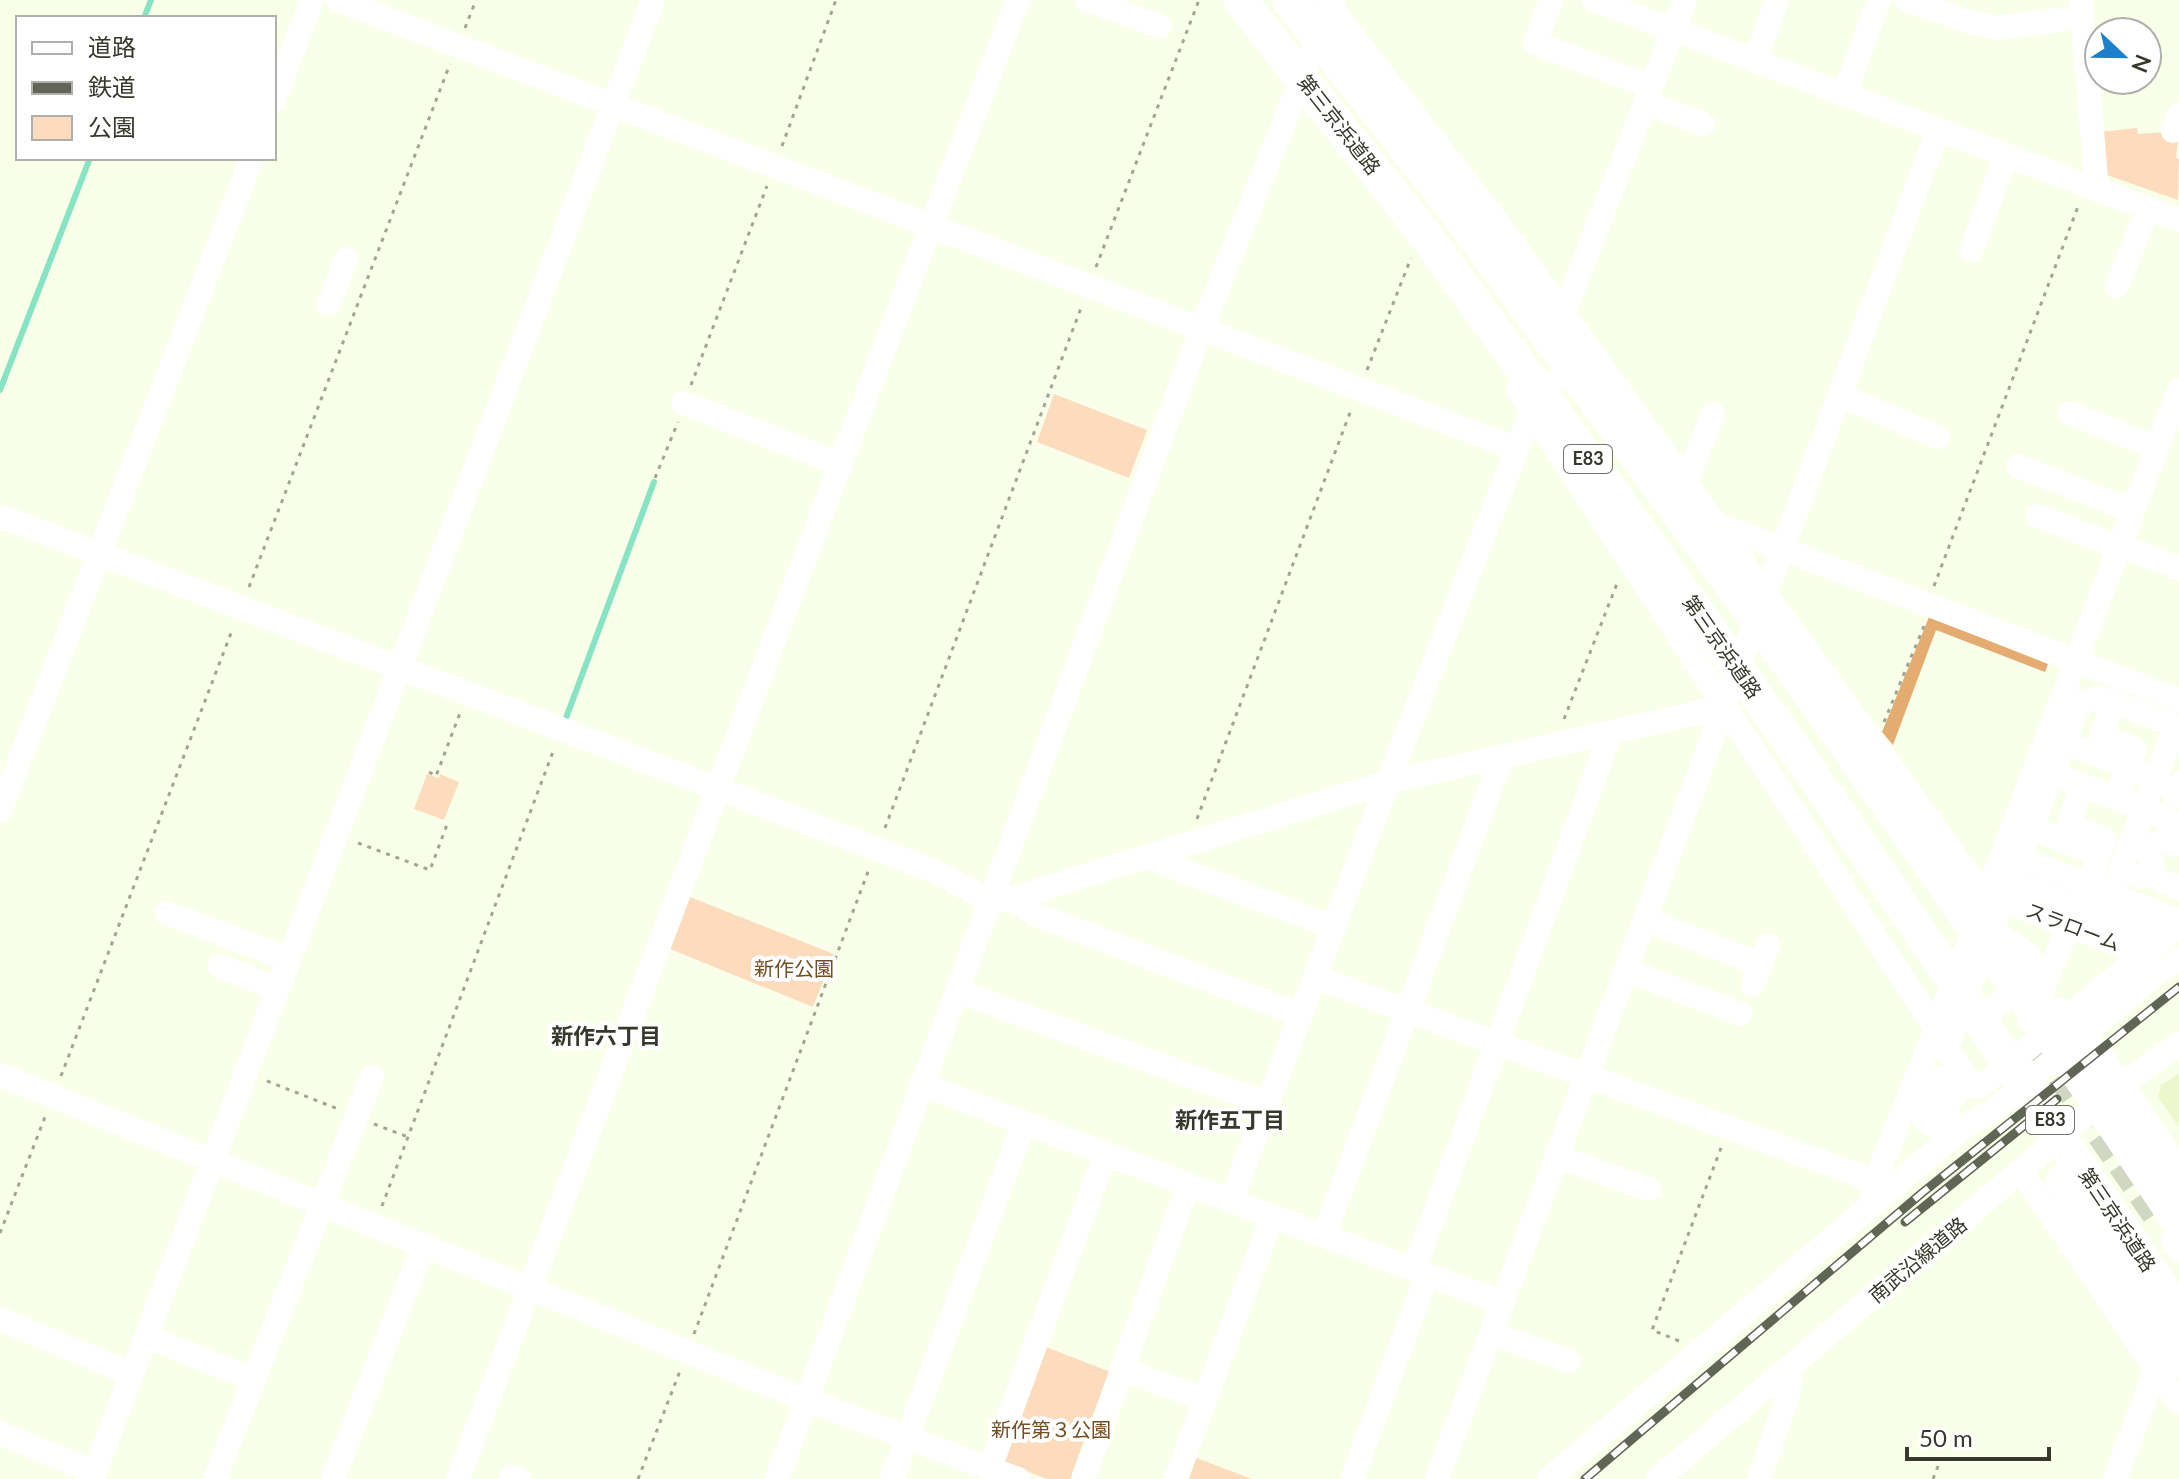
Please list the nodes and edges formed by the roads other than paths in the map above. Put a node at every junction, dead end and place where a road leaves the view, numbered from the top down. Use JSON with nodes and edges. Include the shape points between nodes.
{"nodes":[{"id":1,"x":312,"y":0,"type":"edge"},
{"id":2,"x":338,"y":0,"type":"edge"},
{"id":3,"x":653,"y":0,"type":"edge"},
{"id":4,"x":1018,"y":0,"type":"edge"},
{"id":5,"x":1087,"y":0,"type":"edge"},
{"id":6,"x":1221,"y":0,"type":"edge"},
{"id":7,"x":1240,"y":0,"type":"edge"},
{"id":8,"x":1261,"y":0,"type":"edge"},
{"id":9,"x":1274,"y":0,"type":"edge"},
{"id":10,"x":1289,"y":0,"type":"edge"},
{"id":11,"x":1551,"y":0,"type":"edge"},
{"id":12,"x":1594,"y":0,"type":"edge"},
{"id":13,"x":1685,"y":0,"type":"edge"},
{"id":14,"x":1777,"y":0,"type":"edge"},
{"id":15,"x":1879,"y":0,"type":"edge"},
{"id":16,"x":1907,"y":0,"type":"edge"},
{"id":17,"x":1329,"y":2,"type":"edge"},
{"id":18,"x":2081,"y":8,"type":"edge"},
{"id":19,"x":1160,"y":26,"type":"dead end"},
{"id":20,"x":1673,"y":30,"type":"junction"},
{"id":21,"x":1311,"y":54,"type":"junction"},
{"id":22,"x":1755,"y":61,"type":"junction"},
{"id":23,"x":1297,"y":90,"type":"junction"},
{"id":24,"x":276,"y":95,"type":"edge"},
{"id":25,"x":1648,"y":95,"type":"junction"},
{"id":26,"x":1844,"y":95,"type":"junction"},
{"id":27,"x":613,"y":107,"type":"junction"},
{"id":28,"x":1703,"y":124,"type":"dead end"},
{"id":29,"x":1938,"y":130,"type":"junction"},
{"id":30,"x":2006,"y":156,"type":"junction"},
{"id":31,"x":251,"y":160,"type":"edge"},
{"id":32,"x":2092,"y":188,"type":"junction"},
{"id":33,"x":2148,"y":208,"type":"junction"},
{"id":34,"x":2179,"y":220,"type":"edge"},
{"id":35,"x":930,"y":227,"type":"junction"},
{"id":36,"x":1971,"y":251,"type":"dead end"},
{"id":37,"x":346,"y":259,"type":"dead end"},
{"id":38,"x":2117,"y":286,"type":"dead end"},
{"id":39,"x":329,"y":304,"type":"dead end"},
{"id":40,"x":1564,"y":313,"type":"junction"},
{"id":41,"x":1201,"y":330,"type":"junction"},
{"id":42,"x":1587,"y":345,"type":"junction"},
{"id":43,"x":1557,"y":380,"type":"junction"},
{"id":44,"x":1840,"y":395,"type":"junction"},
{"id":45,"x":2177,"y":400,"type":"edge"},
{"id":46,"x":684,"y":403,"type":"road end"},
{"id":47,"x":1532,"y":410,"type":"junction"},
{"id":48,"x":2070,"y":413,"type":"dead end"},
{"id":49,"x":1713,"y":414,"type":"dead end"},
{"id":50,"x":1938,"y":437,"type":"dead end"},
{"id":51,"x":2156,"y":448,"type":"junction"},
{"id":52,"x":1517,"y":449,"type":"junction"},
{"id":53,"x":840,"y":464,"type":"junction"},
{"id":54,"x":2018,"y":466,"type":"dead end"},
{"id":55,"x":1685,"y":484,"type":"junction"},
{"id":56,"x":2133,"y":511,"type":"junction"},
{"id":57,"x":0,"y":516,"type":"edge"},
{"id":58,"x":2038,"y":516,"type":"dead end"},
{"id":59,"x":1713,"y":523,"type":"junction"},
{"id":60,"x":2119,"y":546,"type":"junction"},
{"id":61,"x":1783,"y":550,"type":"junction"},
{"id":62,"x":100,"y":554,"type":"junction"},
{"id":63,"x":2179,"y":568,"type":"edge"},
{"id":64,"x":1766,"y":596,"type":"junction"},
{"id":65,"x":1747,"y":645,"type":"junction"},
{"id":66,"x":2076,"y":661,"type":"junction"},
{"id":67,"x":400,"y":669,"type":"junction"},
{"id":68,"x":2179,"y":700,"type":"edge"},
{"id":69,"x":2114,"y":701,"type":"junction"},
{"id":70,"x":2069,"y":706,"type":"junction"},
{"id":71,"x":1724,"y":707,"type":"junction"},
{"id":72,"x":2177,"y":725,"type":"edge"},
{"id":73,"x":1611,"y":732,"type":"junction"},
{"id":74,"x":2064,"y":742,"type":"junction"},
{"id":75,"x":1502,"y":757,"type":"junction"},
{"id":76,"x":2128,"y":767,"type":"junction"},
{"id":77,"x":2096,"y":772,"type":"junction"},
{"id":78,"x":2052,"y":773,"type":"junction"},
{"id":79,"x":2164,"y":773,"type":"edge"},
{"id":80,"x":1388,"y":782,"type":"junction"},
{"id":81,"x":2179,"y":784,"type":"edge"},
{"id":82,"x":718,"y":790,"type":"junction"},
{"id":83,"x":2179,"y":796,"type":"edge"},
{"id":84,"x":2116,"y":798,"type":"junction"},
{"id":85,"x":2143,"y":809,"type":"junction"},
{"id":86,"x":0,"y":811,"type":"edge"},
{"id":87,"x":2032,"y":828,"type":"junction"},
{"id":88,"x":2178,"y":835,"type":"edge"},
{"id":89,"x":2075,"y":850,"type":"dead end"},
{"id":90,"x":1146,"y":857,"type":"junction"},
{"id":91,"x":2120,"y":870,"type":"junction"},
{"id":92,"x":2170,"y":884,"type":"edge"},
{"id":93,"x":2088,"y":885,"type":"junction"},
{"id":94,"x":2111,"y":894,"type":"junction"},
{"id":95,"x":1000,"y":900,"type":"junction"},
{"id":96,"x":1977,"y":906,"type":"junction"},
{"id":97,"x":2150,"y":909,"type":"junction"},
{"id":98,"x":167,"y":913,"type":"dead end"},
{"id":99,"x":1645,"y":919,"type":"junction"},
{"id":100,"x":1334,"y":927,"type":"junction"},
{"id":101,"x":2162,"y":938,"type":"edge"},
{"id":102,"x":2063,"y":939,"type":"junction"},
{"id":103,"x":289,"y":959,"type":"junction"},
{"id":104,"x":2179,"y":959,"type":"edge"},
{"id":105,"x":219,"y":966,"type":"dead end"},
{"id":106,"x":1626,"y":970,"type":"junction"},
{"id":107,"x":1315,"y":977,"type":"junction"},
{"id":108,"x":277,"y":989,"type":"junction"},
{"id":109,"x":957,"y":991,"type":"junction"},
{"id":110,"x":1407,"y":1011,"type":"junction"},
{"id":111,"x":1301,"y":1015,"type":"junction"},
{"id":112,"x":2030,"y":1021,"type":"dead end"},
{"id":113,"x":1977,"y":1035,"type":"junction"},
{"id":114,"x":1497,"y":1043,"type":"junction"},
{"id":115,"x":2179,"y":1044,"type":"edge"},
{"id":116,"x":0,"y":1075,"type":"edge"},
{"id":117,"x":1587,"y":1076,"type":"junction"},
{"id":118,"x":372,"y":1077,"type":"dead end"},
{"id":119,"x":2125,"y":1082,"type":"junction"},
{"id":120,"x":921,"y":1084,"type":"junction"},
{"id":121,"x":1961,"y":1096,"type":"junction"},
{"id":122,"x":1268,"y":1104,"type":"junction"},
{"id":123,"x":1024,"y":1123,"type":"junction"},
{"id":124,"x":1923,"y":1129,"type":"junction"},
{"id":125,"x":1105,"y":1155,"type":"junction"},
{"id":126,"x":1557,"y":1157,"type":"junction"},
{"id":127,"x":2179,"y":1157,"type":"edge"},
{"id":128,"x":213,"y":1159,"type":"junction"},
{"id":129,"x":2022,"y":1172,"type":"junction"},
{"id":130,"x":2179,"y":1177,"type":"edge"},
{"id":131,"x":1875,"y":1181,"type":"junction"},
{"id":132,"x":1188,"y":1185,"type":"junction"},
{"id":133,"x":1649,"y":1189,"type":"dead end"},
{"id":134,"x":1231,"y":1201,"type":"junction"},
{"id":135,"x":321,"y":1203,"type":"junction"},
{"id":136,"x":1871,"y":1206,"type":"junction"},
{"id":137,"x":1272,"y":1217,"type":"junction"},
{"id":138,"x":1324,"y":1236,"type":"junction"},
{"id":139,"x":2171,"y":1241,"type":"edge"},
{"id":140,"x":424,"y":1244,"type":"junction"},
{"id":141,"x":1420,"y":1272,"type":"junction"},
{"id":142,"x":531,"y":1288,"type":"junction"},
{"id":143,"x":2179,"y":1289,"type":"edge"},
{"id":144,"x":1503,"y":1303,"type":"junction"},
{"id":145,"x":2179,"y":1312,"type":"edge"},
{"id":146,"x":0,"y":1319,"type":"edge"},
{"id":147,"x":1492,"y":1333,"type":"junction"},
{"id":148,"x":146,"y":1336,"type":"junction"},
{"id":149,"x":1569,"y":1361,"type":"dead end"},
{"id":150,"x":2168,"y":1364,"type":"edge"},
{"id":151,"x":1791,"y":1367,"type":"junction"},
{"id":152,"x":1122,"y":1369,"type":"junction"},
{"id":153,"x":132,"y":1374,"type":"junction"},
{"id":154,"x":254,"y":1380,"type":"junction"},
{"id":155,"x":807,"y":1400,"type":"junction"},
{"id":156,"x":1205,"y":1400,"type":"junction"},
{"id":157,"x":2179,"y":1403,"type":"edge"},
{"id":158,"x":0,"y":1433,"type":"edge"},
{"id":159,"x":908,"y":1438,"type":"junction"},
{"id":160,"x":990,"y":1468,"type":"junction"},
{"id":161,"x":93,"y":1476,"type":"edge"},
{"id":162,"x":215,"y":1479,"type":"edge"},
{"id":163,"x":333,"y":1479,"type":"edge"},
{"id":164,"x":458,"y":1479,"type":"edge"},
{"id":165,"x":777,"y":1479,"type":"edge"},
{"id":166,"x":892,"y":1479,"type":"edge"},
{"id":167,"x":1018,"y":1479,"type":"edge"},
{"id":168,"x":1083,"y":1479,"type":"edge"},
{"id":169,"x":1176,"y":1479,"type":"edge"},
{"id":170,"x":1352,"y":1479,"type":"edge"},
{"id":171,"x":1437,"y":1479,"type":"edge"},
{"id":172,"x":1549,"y":1479,"type":"edge"},
{"id":173,"x":1658,"y":1479,"type":"edge"},
{"id":174,"x":1759,"y":1479,"type":"edge"},
{"id":175,"x":2115,"y":1479,"type":"edge"}],
"edges":[{"from":1,"to":24,"type":"street"},
{"from":2,"to":27,"type":"street"},
{"from":3,"to":27,"type":"street"},
{"from":4,"to":35,"type":"street"},
{"from":5,"to":19,"type":"street"},
{"from":6,"to":23,"type":"street"},
{"from":7,"to":96,"type":"highway","name":"第三京浜道路","number":"E83","via":[[1442,257],[1704,621]]},
{"from":8,"to":21,"type":"street"},
{"from":9,"to":21,"type":"street"},
{"from":10,"to":96,"type":"highway","name":"第三京浜道路","number":"E83","via":[[1536,317],[1772,640]]},
{"from":11,"to":25,"type":"street","via":[[1535,43]]},
{"from":12,"to":20,"type":"street"},
{"from":13,"to":20,"type":"street"},
{"from":14,"to":22,"type":"street"},
{"from":15,"to":26,"type":"street"},
{"from":16,"to":18,"type":"street","via":[[1997,28]]},
{"from":17,"to":21,"type":"street"},
{"from":17,"to":40,"type":"street"},
{"from":18,"to":32,"type":"street"},
{"from":20,"to":22,"type":"street"},
{"from":20,"to":25,"type":"street"},
{"from":21,"to":23,"type":"street"},
{"from":21,"to":43,"type":"street","via":[[1454,225]]},
{"from":22,"to":26,"type":"street"},
{"from":23,"to":41,"type":"street"},
{"from":23,"to":47,"type":"street"},
{"from":25,"to":28,"type":"street"},
{"from":25,"to":40,"type":"street"},
{"from":26,"to":29,"type":"street"},
{"from":27,"to":35,"type":"street"},
{"from":27,"to":67,"type":"street"},
{"from":29,"to":30,"type":"street"},
{"from":29,"to":44,"type":"street"},
{"from":30,"to":32,"type":"street"},
{"from":30,"to":36,"type":"street"},
{"from":31,"to":62,"type":"street"},
{"from":32,"to":33,"type":"street"},
{"from":33,"to":34,"type":"street"},
{"from":33,"to":38,"type":"street"},
{"from":35,"to":41,"type":"street"},
{"from":35,"to":53,"type":"street"},
{"from":37,"to":39,"type":"street"},
{"from":40,"to":42,"type":"street"},
{"from":41,"to":52,"type":"street"},
{"from":41,"to":95,"type":"street"},
{"from":42,"to":43,"type":"street"},
{"from":42,"to":55,"type":"street"},
{"from":43,"to":47,"type":"street"},
{"from":43,"to":65,"type":"street"},
{"from":44,"to":50,"type":"street","via":[[1902,430]]},
{"from":44,"to":61,"type":"street"},
{"from":45,"to":51,"type":"street"},
{"from":46,"to":53,"type":"street"},
{"from":47,"to":52,"type":"street"},
{"from":47,"to":71,"type":"street"},
{"from":48,"to":51,"type":"street"},
{"from":49,"to":55,"type":"street"},
{"from":51,"to":56,"type":"street"},
{"from":52,"to":80,"type":"street"},
{"from":53,"to":82,"type":"street"},
{"from":54,"to":56,"type":"street"},
{"from":55,"to":59,"type":"street"},
{"from":56,"to":60,"type":"street"},
{"from":57,"to":62,"type":"street"},
{"from":58,"to":60,"type":"street"},
{"from":59,"to":61,"type":"street"},
{"from":59,"to":64,"type":"street"},
{"from":60,"to":63,"type":"street"},
{"from":60,"to":66,"type":"street"},
{"from":61,"to":64,"type":"street"},
{"from":61,"to":66,"type":"street"},
{"from":62,"to":67,"type":"street"},
{"from":62,"to":86,"type":"street"},
{"from":64,"to":65,"type":"street"},
{"from":64,"to":96,"type":"street"},
{"from":65,"to":71,"type":"street"},
{"from":65,"to":96,"type":"street"},
{"from":66,"to":68,"type":"street"},
{"from":66,"to":70,"type":"street"},
{"from":67,"to":82,"type":"street"},
{"from":67,"to":103,"type":"street"},
{"from":69,"to":70,"type":"street","via":[[2092,698]]},
{"from":69,"to":72,"type":"street"},
{"from":69,"to":76,"type":"street","via":[[2101,736],[2135,749]]},
{"from":70,"to":74,"type":"street"},
{"from":70,"to":96,"type":"street"},
{"from":71,"to":73,"type":"street"},
{"from":71,"to":99,"type":"street"},
{"from":71,"to":113,"type":"street"},
{"from":72,"to":79,"type":"street"},
{"from":73,"to":75,"type":"street"},
{"from":73,"to":114,"type":"street"},
{"from":74,"to":77,"type":"street"},
{"from":74,"to":78,"type":"street"},
{"from":75,"to":80,"type":"street"},
{"from":75,"to":110,"type":"street"},
{"from":76,"to":77,"type":"street"},
{"from":76,"to":79,"type":"street"},
{"from":76,"to":84,"type":"street"},
{"from":77,"to":78,"type":"street"},
{"from":77,"to":84,"type":"street"},
{"from":77,"to":93,"type":"street","via":[[2068,824],[2105,839]]},
{"from":78,"to":87,"type":"street"},
{"from":79,"to":85,"type":"street"},
{"from":80,"to":90,"type":"street"},
{"from":80,"to":100,"type":"street"},
{"from":81,"to":83,"type":"street"},
{"from":82,"to":95,"type":"street"},
{"from":82,"to":142,"type":"street"},
{"from":84,"to":85,"type":"street"},
{"from":85,"to":88,"type":"street"},
{"from":85,"to":91,"type":"street"},
{"from":87,"to":89,"type":"street"},
{"from":87,"to":96,"type":"street"},
{"from":88,"to":91,"type":"street","via":[[2154,844],[2153,867],[2145,876]]},
{"from":88,"to":92,"type":"street"},
{"from":90,"to":95,"type":"street"},
{"from":90,"to":100,"type":"street"},
{"from":91,"to":94,"type":"street"},
{"from":92,"to":97,"type":"street"},
{"from":93,"to":94,"type":"street"},
{"from":93,"to":96,"type":"street"},
{"from":94,"to":97,"type":"street"},
{"from":95,"to":109,"type":"street"},
{"from":95,"to":111,"type":"street"},
{"from":96,"to":101,"type":"street","name":"スラローム"},
{"from":96,"to":102,"type":"street"},
{"from":96,"to":113,"type":"highway","name":"第三京浜道路","number":"E83"},
{"from":96,"to":113,"type":"street"},
{"from":96,"to":113,"type":"street"},
{"from":96,"to":113,"type":"street","via":[[2025,951],[2032,968],[2027,983],[1991,1011]]},
{"from":96,"to":130,"type":"highway","via":[[2098,1059]]},
{"from":96,"to":139,"type":"highway","name":"第三京浜道路","number":"E83"},
{"from":96,"to":150,"type":"highway","via":[[2000,1083]]},
{"from":97,"to":101,"type":"street"},
{"from":98,"to":103,"type":"street"},
{"from":99,"to":106,"type":"street"},
{"from":99,"to":106,"type":"street","via":[[1751,989]]},
{"from":100,"to":107,"type":"street"},
{"from":101,"to":102,"type":"street"},
{"from":101,"to":113,"type":"street"},
{"from":102,"to":112,"type":"street"},
{"from":103,"to":108,"type":"street"},
{"from":104,"to":136,"type":"street"},
{"from":105,"to":108,"type":"street"},
{"from":106,"to":117,"type":"street"},
{"from":107,"to":110,"type":"street"},
{"from":107,"to":111,"type":"street"},
{"from":108,"to":128,"type":"street"},
{"from":109,"to":120,"type":"street"},
{"from":109,"to":122,"type":"street"},
{"from":110,"to":114,"type":"street"},
{"from":110,"to":138,"type":"street"},
{"from":111,"to":122,"type":"street"},
{"from":113,"to":121,"type":"street","via":[[1981,1086]]},
{"from":113,"to":121,"type":"street","via":[[1947,1048]]},
{"from":113,"to":124,"type":"street"},
{"from":113,"to":131,"type":"street"},
{"from":113,"to":145,"type":"highway","name":"第三京浜道路","number":"E83"},
{"from":114,"to":117,"type":"street"},
{"from":114,"to":141,"type":"street"},
{"from":115,"to":119,"type":"street","name":"南武沿線道路"},
{"from":116,"to":128,"type":"street"},
{"from":117,"to":126,"type":"street"},
{"from":117,"to":131,"type":"street"},
{"from":118,"to":135,"type":"street"},
{"from":119,"to":127,"type":"street"},
{"from":119,"to":129,"type":"street","name":"南武沿線道路"},
{"from":120,"to":123,"type":"street"},
{"from":120,"to":155,"type":"street"},
{"from":121,"to":124,"type":"street"},
{"from":121,"to":124,"type":"street","via":[[1927,1104]]},
{"from":122,"to":134,"type":"street"},
{"from":123,"to":125,"type":"street"},
{"from":123,"to":159,"type":"street"},
{"from":125,"to":132,"type":"street"},
{"from":125,"to":160,"type":"street"},
{"from":126,"to":133,"type":"street"},
{"from":126,"to":144,"type":"street"},
{"from":128,"to":135,"type":"street"},
{"from":128,"to":148,"type":"street"},
{"from":129,"to":150,"type":"street"},
{"from":129,"to":151,"type":"street","name":"南武沿線道路"},
{"from":131,"to":136,"type":"street"},
{"from":132,"to":134,"type":"street"},
{"from":132,"to":152,"type":"street"},
{"from":134,"to":137,"type":"street"},
{"from":135,"to":140,"type":"street"},
{"from":135,"to":154,"type":"street"},
{"from":136,"to":172,"type":"street"},
{"from":137,"to":138,"type":"street"},
{"from":137,"to":156,"type":"street"},
{"from":138,"to":141,"type":"street"},
{"from":139,"to":143,"type":"street"},
{"from":140,"to":142,"type":"street"},
{"from":140,"to":163,"type":"street"},
{"from":141,"to":144,"type":"street"},
{"from":141,"to":170,"type":"street"},
{"from":142,"to":155,"type":"street"},
{"from":142,"to":164,"type":"street"},
{"from":144,"to":147,"type":"street"},
{"from":146,"to":153,"type":"street"},
{"from":147,"to":149,"type":"street"},
{"from":147,"to":171,"type":"street"},
{"from":148,"to":153,"type":"street"},
{"from":148,"to":154,"type":"street"},
{"from":150,"to":157,"type":"street"},
{"from":150,"to":175,"type":"street"},
{"from":151,"to":173,"type":"street","name":"南武沿線道路"},
{"from":151,"to":174,"type":"street","via":[[1789,1391]]},
{"from":152,"to":156,"type":"street"},
{"from":152,"to":168,"type":"street"},
{"from":153,"to":161,"type":"street"},
{"from":154,"to":162,"type":"street"},
{"from":155,"to":159,"type":"street"},
{"from":155,"to":165,"type":"street"},
{"from":156,"to":169,"type":"street"},
{"from":158,"to":161,"type":"street"},
{"from":159,"to":160,"type":"street"},
{"from":159,"to":166,"type":"street"},
{"from":160,"to":167,"type":"street"}]}
